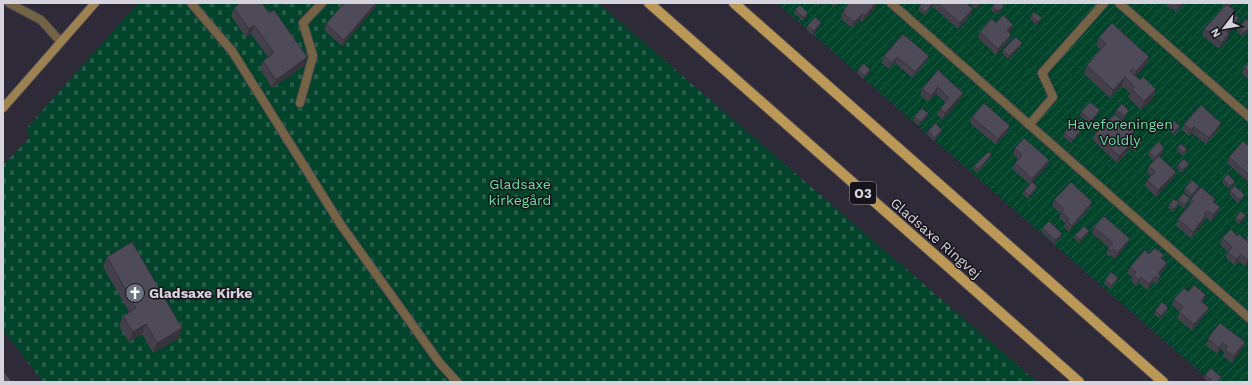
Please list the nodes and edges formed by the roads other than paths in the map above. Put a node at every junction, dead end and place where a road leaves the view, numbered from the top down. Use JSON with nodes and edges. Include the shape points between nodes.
{"nodes":[{"id":1,"x":8,"y":3,"type":"edge"},
{"id":2,"x":95,"y":3,"type":"edge"},
{"id":3,"x":191,"y":3,"type":"edge"},
{"id":4,"x":322,"y":3,"type":"edge"},
{"id":5,"x":649,"y":3,"type":"edge"},
{"id":6,"x":734,"y":3,"type":"edge"},
{"id":7,"x":890,"y":3,"type":"edge"},
{"id":8,"x":1104,"y":3,"type":"edge"},
{"id":9,"x":1119,"y":3,"type":"edge"},
{"id":10,"x":3,"y":6,"type":"edge"},
{"id":11,"x":61,"y":42,"type":"junction"},
{"id":12,"x":300,"y":103,"type":"dead end"},
{"id":13,"x":3,"y":108,"type":"edge"},
{"id":14,"x":1249,"y":117,"type":"edge"},
{"id":15,"x":1029,"y":125,"type":"junction"},
{"id":16,"x":1249,"y":318,"type":"edge"},
{"id":17,"x":457,"y":382,"type":"edge"},
{"id":18,"x":1079,"y":382,"type":"edge"},
{"id":19,"x":1164,"y":382,"type":"edge"}],
"edges":[{"from":1,"to":10,"type":"lane"},
{"from":1,"to":11,"type":"lane","via":[[41,20]]},
{"from":2,"to":11,"type":"street"},
{"from":3,"to":17,"type":"lane","via":[[232,50],[341,225],[439,362]]},
{"from":4,"to":12,"type":"lane","via":[[303,24],[313,56]]},
{"from":5,"to":18,"type":"main road","name":"Gladsaxe Ringvej","number":"O3"},
{"from":6,"to":19,"type":"main road"},
{"from":7,"to":15,"type":"lane"},
{"from":8,"to":15,"type":"lane","via":[[1042,73],[1053,97]]},
{"from":9,"to":14,"type":"lane"},
{"from":11,"to":13,"type":"street"},
{"from":15,"to":16,"type":"lane"}]}
